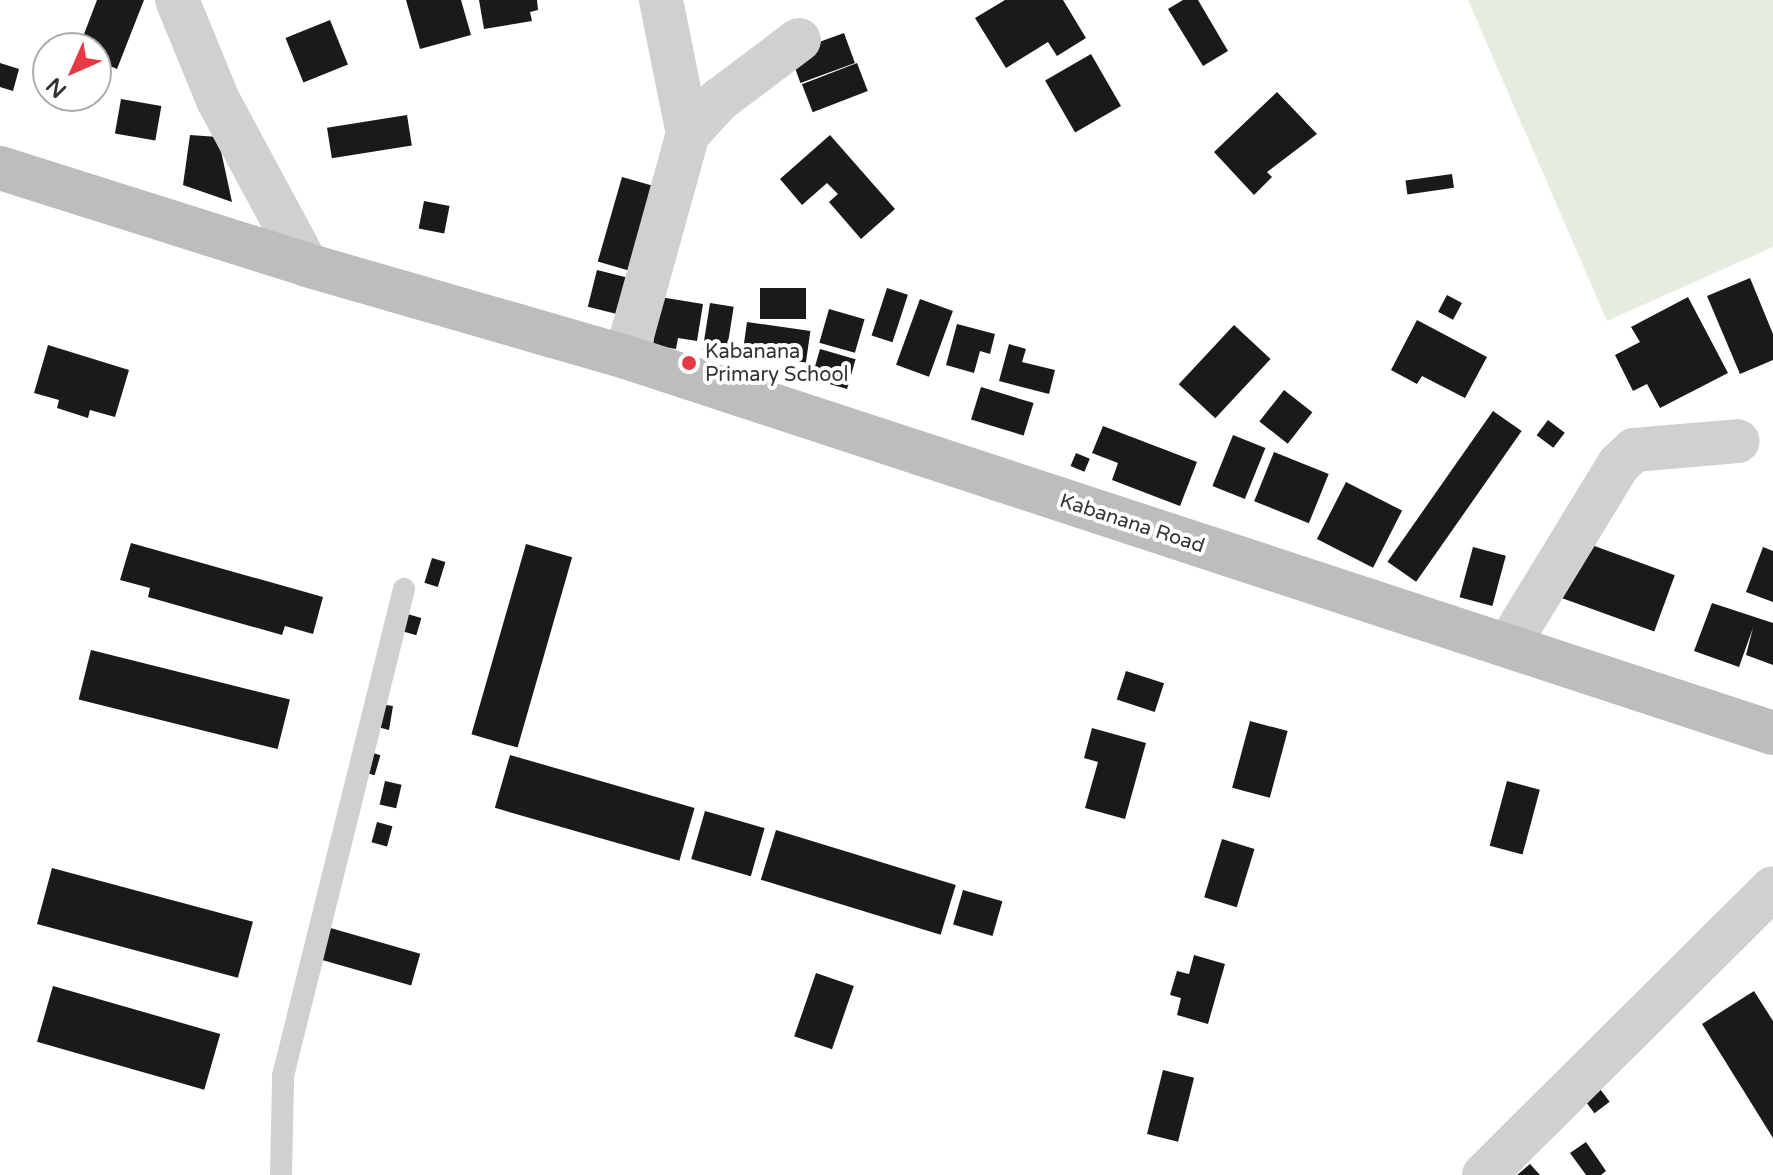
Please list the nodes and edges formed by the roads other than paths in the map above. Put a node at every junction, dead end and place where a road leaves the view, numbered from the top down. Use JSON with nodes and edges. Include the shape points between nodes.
{"nodes":[{"id":1,"x":177,"y":0,"type":"edge"},
{"id":2,"x":661,"y":0,"type":"edge"},
{"id":3,"x":799,"y":40,"type":"dead end"},
{"id":4,"x":688,"y":134,"type":"junction"},
{"id":5,"x":0,"y":168,"type":"edge"},
{"id":6,"x":307,"y":265,"type":"junction"},
{"id":7,"x":626,"y":357,"type":"junction"},
{"id":8,"x":1738,"y":441,"type":"dead end"},
{"id":9,"x":404,"y":589,"type":"dead end"},
{"id":10,"x":1509,"y":644,"type":"junction"},
{"id":11,"x":1773,"y":733,"type":"edge"},
{"id":12,"x":1773,"y":888,"type":"edge"},
{"id":13,"x":281,"y":1175,"type":"edge"},
{"id":14,"x":1484,"y":1175,"type":"edge"}],
"edges":[{"from":1,"to":6,"type":"street","via":[[218,100]]},
{"from":2,"to":4,"type":"street"},
{"from":3,"to":4,"type":"street","via":[[719,100]]},
{"from":4,"to":7,"type":"street"},
{"from":5,"to":6,"type":"street","name":"Kabanana Road"},
{"from":6,"to":7,"type":"street","name":"Kabanana Road"},
{"from":7,"to":10,"type":"street","name":"Kabanana Road"},
{"from":8,"to":10,"type":"street","via":[[1634,450],[1619,464]]},
{"from":9,"to":13,"type":"lane","via":[[283,1076]]},
{"from":10,"to":11,"type":"street","name":"Kabanana Road"},
{"from":12,"to":14,"type":"street"}]}
